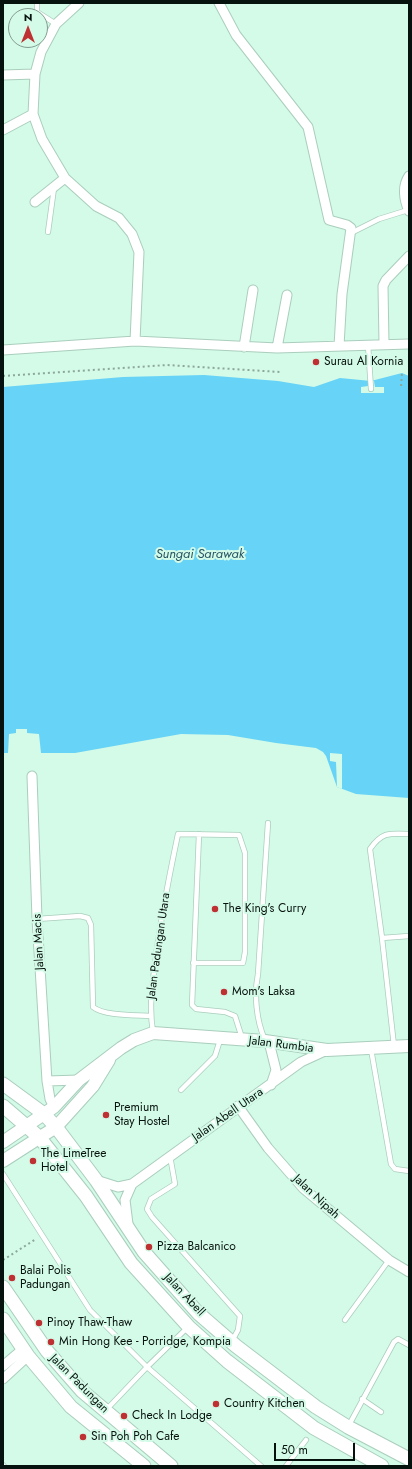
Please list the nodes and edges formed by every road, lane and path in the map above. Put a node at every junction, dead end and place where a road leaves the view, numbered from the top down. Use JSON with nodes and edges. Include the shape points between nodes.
{"nodes":[{"id":1,"x":37,"y":3,"type":"edge"},
{"id":2,"x":79,"y":3,"type":"edge"},
{"id":3,"x":219,"y":3,"type":"edge"},
{"id":4,"x":56,"y":24,"type":"junction"},
{"id":5,"x":35,"y":74,"type":"junction"},
{"id":6,"x":3,"y":75,"type":"edge"},
{"id":7,"x":33,"y":114,"type":"junction"},
{"id":8,"x":3,"y":130,"type":"edge"},
{"id":9,"x":409,"y":176,"type":"edge"},
{"id":10,"x":65,"y":178,"type":"junction"},
{"id":11,"x":54,"y":186,"type":"junction"},
{"id":12,"x":34,"y":202,"type":"dead end"},
{"id":13,"x":409,"y":210,"type":"edge"},
{"id":14,"x":48,"y":232,"type":"dead end"},
{"id":15,"x":351,"y":233,"type":"junction"},
{"id":16,"x":409,"y":256,"type":"edge"},
{"id":17,"x":253,"y":290,"type":"dead end"},
{"id":18,"x":287,"y":295,"type":"dead end"},
{"id":19,"x":135,"y":341,"type":"junction"},
{"id":20,"x":384,"y":344,"type":"junction"},
{"id":21,"x":409,"y":344,"type":"edge"},
{"id":22,"x":368,"y":345,"type":"junction"},
{"id":23,"x":339,"y":346,"type":"junction"},
{"id":24,"x":244,"y":347,"type":"junction"},
{"id":25,"x":277,"y":348,"type":"junction"},
{"id":26,"x":3,"y":350,"type":"edge"},
{"id":27,"x":280,"y":372,"type":"dead end"},
{"id":28,"x":402,"y":373,"type":"dead end"},
{"id":29,"x":3,"y":376,"type":"edge"},
{"id":30,"x":401,"y":386,"type":"dead end"},
{"id":31,"x":371,"y":389,"type":"dead end"},
{"id":32,"x":32,"y":776,"type":"dead end"},
{"id":33,"x":268,"y":823,"type":"dead end"},
{"id":34,"x":199,"y":834,"type":"junction"},
{"id":35,"x":409,"y":834,"type":"edge"},
{"id":36,"x":37,"y":919,"type":"junction"},
{"id":37,"x":409,"y":936,"type":"edge"},
{"id":38,"x":382,"y":938,"type":"junction"},
{"id":39,"x":193,"y":963,"type":"junction"},
{"id":40,"x":150,"y":1016,"type":"junction"},
{"id":41,"x":153,"y":1033,"type":"junction"},
{"id":42,"x":220,"y":1038,"type":"junction"},
{"id":43,"x":242,"y":1040,"type":"junction"},
{"id":44,"x":267,"y":1042,"type":"junction"},
{"id":45,"x":394,"y":1046,"type":"junction"},
{"id":46,"x":409,"y":1046,"type":"edge"},
{"id":47,"x":371,"y":1048,"type":"junction"},
{"id":48,"x":327,"y":1050,"type":"junction"},
{"id":49,"x":112,"y":1054,"type":"junction"},
{"id":50,"x":79,"y":1080,"type":"junction"},
{"id":51,"x":47,"y":1081,"type":"junction"},
{"id":52,"x":3,"y":1084,"type":"edge"},
{"id":53,"x":271,"y":1085,"type":"junction"},
{"id":54,"x":181,"y":1090,"type":"dead end"},
{"id":55,"x":3,"y":1106,"type":"edge"},
{"id":56,"x":238,"y":1106,"type":"junction"},
{"id":57,"x":49,"y":1111,"type":"junction"},
{"id":58,"x":27,"y":1126,"type":"junction"},
{"id":59,"x":56,"y":1127,"type":"junction"},
{"id":60,"x":39,"y":1137,"type":"junction"},
{"id":61,"x":3,"y":1142,"type":"edge"},
{"id":62,"x":170,"y":1156,"type":"junction"},
{"id":63,"x":3,"y":1161,"type":"edge"},
{"id":64,"x":409,"y":1170,"type":"edge"},
{"id":65,"x":3,"y":1174,"type":"edge"},
{"id":66,"x":96,"y":1180,"type":"junction"},
{"id":67,"x":132,"y":1184,"type":"junction"},
{"id":68,"x":129,"y":1230,"type":"junction"},
{"id":69,"x":42,"y":1235,"type":"junction"},
{"id":70,"x":3,"y":1260,"type":"edge"},
{"id":71,"x":389,"y":1260,"type":"junction"},
{"id":72,"x":409,"y":1272,"type":"edge"},
{"id":73,"x":3,"y":1287,"type":"edge"},
{"id":74,"x":3,"y":1319,"type":"edge"},
{"id":75,"x":345,"y":1320,"type":"dead end"},
{"id":76,"x":189,"y":1327,"type":"junction"},
{"id":77,"x":232,"y":1342,"type":"junction"},
{"id":78,"x":409,"y":1345,"type":"edge"},
{"id":79,"x":25,"y":1353,"type":"junction"},
{"id":80,"x":3,"y":1366,"type":"edge"},
{"id":81,"x":147,"y":1367,"type":"junction"},
{"id":82,"x":3,"y":1379,"type":"edge"},
{"id":83,"x":362,"y":1400,"type":"junction"},
{"id":84,"x":105,"y":1411,"type":"junction"},
{"id":85,"x":381,"y":1412,"type":"dead end"},
{"id":86,"x":348,"y":1427,"type":"junction"},
{"id":87,"x":306,"y":1440,"type":"dead end"},
{"id":88,"x":409,"y":1459,"type":"edge"},
{"id":89,"x":378,"y":1465,"type":"edge"},
{"id":90,"x":144,"y":1466,"type":"edge"},
{"id":91,"x":171,"y":1466,"type":"edge"},
{"id":92,"x":262,"y":1466,"type":"edge"},
{"id":93,"x":286,"y":1466,"type":"edge"}],
"edges":[{"from":1,"to":4,"type":"lane","via":[[37,12]]},
{"from":2,"to":4,"type":"street"},
{"from":3,"to":15,"type":"street","via":[[236,35],[306,124],[310,132],[329,220],[347,225],[351,228]]},
{"from":4,"to":5,"type":"street","via":[[41,52]]},
{"from":5,"to":6,"type":"street"},
{"from":5,"to":7,"type":"street"},
{"from":7,"to":8,"type":"street"},
{"from":7,"to":10,"type":"street","via":[[42,139]]},
{"from":9,"to":13,"type":"street","via":[[404,190]]},
{"from":10,"to":11,"type":"street"},
{"from":10,"to":19,"type":"street","via":[[96,206],[119,218],[132,234],[139,252]]},
{"from":11,"to":12,"type":"street"},
{"from":11,"to":14,"type":"lane"},
{"from":13,"to":15,"type":"lane","via":[[379,219]]},
{"from":15,"to":23,"type":"street","via":[[342,294]]},
{"from":16,"to":20,"type":"street","via":[[383,286]]},
{"from":17,"to":24,"type":"street"},
{"from":18,"to":25,"type":"street"},
{"from":19,"to":24,"type":"street"},
{"from":19,"to":26,"type":"street"},
{"from":20,"to":21,"type":"street"},
{"from":20,"to":22,"type":"street"},
{"from":22,"to":23,"type":"street"},
{"from":22,"to":31,"type":"lane"},
{"from":23,"to":25,"type":"street"},
{"from":24,"to":25,"type":"street"},
{"from":27,"to":29,"type":"path","via":[[167,365]]},
{"from":28,"to":30,"type":"path"},
{"from":32,"to":36,"type":"street","name":"Jalan Macis"},
{"from":33,"to":44,"type":"lane","via":[[255,990],[259,1017]]},
{"from":34,"to":39,"type":"lane"},
{"from":34,"to":39,"type":"lane","name":"Jalan Padungan Utara","via":[[239,835],[241,840],[245,853],[245,952],[243,963]]},
{"from":34,"to":40,"type":"lane","name":"Jalan Padungan Utara","via":[[178,834],[160,926]]},
{"from":35,"to":38,"type":"lane","via":[[394,833],[378,838],[370,849]]},
{"from":36,"to":40,"type":"lane","via":[[80,916],[88,918],[91,925],[93,1007],[121,1014]]},
{"from":36,"to":51,"type":"street","name":"Jalan Macis"},
{"from":37,"to":38,"type":"lane"},
{"from":38,"to":45,"type":"lane"},
{"from":39,"to":43,"type":"lane","via":[[192,1005],[196,1010],[224,1012],[235,1016]]},
{"from":40,"to":41,"type":"lane","name":"Jalan Padungan Utara"},
{"from":41,"to":42,"type":"street","name":"Jalan Rumbia"},
{"from":41,"to":49,"type":"street","via":[[134,1040]]},
{"from":42,"to":43,"type":"street","name":"Jalan Rumbia"},
{"from":42,"to":54,"type":"lane","via":[[215,1056]]},
{"from":43,"to":44,"type":"street","name":"Jalan Rumbia"},
{"from":44,"to":48,"type":"street","name":"Jalan Rumbia"},
{"from":44,"to":53,"type":"street","via":[[276,1070]]},
{"from":45,"to":46,"type":"street","name":"Jalan Rumbia"},
{"from":45,"to":47,"type":"street","name":"Jalan Rumbia"},
{"from":47,"to":48,"type":"street","name":"Jalan Rumbia"},
{"from":47,"to":64,"type":"lane","via":[[391,1164],[395,1169]]},
{"from":48,"to":53,"type":"street","name":"Jalan Abell Utara","via":[[301,1062]]},
{"from":49,"to":50,"type":"street"},
{"from":49,"to":59,"type":"street","via":[[93,1086]]},
{"from":50,"to":51,"type":"street"},
{"from":50,"to":57,"type":"street"},
{"from":51,"to":57,"type":"street","name":"Jalan Macis"},
{"from":52,"to":57,"type":"main road","name":"Jalan Abell"},
{"from":53,"to":56,"type":"street","name":"Jalan Abell Utara"},
{"from":55,"to":58,"type":"main road","name":"Jalan Abell"},
{"from":56,"to":62,"type":"street","name":"Jalan Abell Utara"},
{"from":56,"to":71,"type":"street","name":"Jalan Nipah","via":[[268,1148],[303,1188]]},
{"from":57,"to":58,"type":"street"},
{"from":57,"to":59,"type":"main road","name":"Jalan Abell"},
{"from":58,"to":60,"type":"main road","name":"Jalan Abell"},
{"from":58,"to":61,"type":"street"},
{"from":59,"to":60,"type":"street"},
{"from":59,"to":66,"type":"main road","name":"Jalan Abell"},
{"from":60,"to":63,"type":"street"},
{"from":60,"to":76,"type":"main road","name":"Jalan Abell","via":[[86,1196],[131,1263]]},
{"from":62,"to":67,"type":"street","name":"Jalan Abell Utara"},
{"from":62,"to":77,"type":"lane","via":[[175,1184],[151,1199],[148,1208],[152,1217],[240,1316],[238,1330]]},
{"from":65,"to":69,"type":"lane"},
{"from":66,"to":67,"type":"street","via":[[118,1187]]},
{"from":66,"to":68,"type":"main road","name":"Jalan Abell"},
{"from":67,"to":68,"type":"street","via":[[125,1200]]},
{"from":68,"to":77,"type":"main road","name":"Jalan Abell","via":[[144,1252],[198,1313]]},
{"from":69,"to":70,"type":"path"},
{"from":69,"to":81,"type":"lane","via":[[90,1310]]},
{"from":71,"to":72,"type":"street","name":"Jalan Nipah"},
{"from":71,"to":75,"type":"lane"},
{"from":73,"to":84,"type":"main road","name":"Jalan Padungan","via":[[47,1352],[82,1391]]},
{"from":74,"to":79,"type":"main road","name":"Jalan Padungan"},
{"from":76,"to":81,"type":"lane"},
{"from":76,"to":89,"type":"main road","name":"Jalan Abell","via":[[227,1361],[314,1428]]},
{"from":77,"to":86,"type":"main road","name":"Jalan Abell","via":[[316,1407]]},
{"from":78,"to":83,"type":"lane","via":[[398,1339],[394,1342]]},
{"from":79,"to":80,"type":"street"},
{"from":79,"to":82,"type":"street"},
{"from":79,"to":90,"type":"main road","name":"Jalan Padungan","via":[[71,1407]]},
{"from":81,"to":84,"type":"lane"},
{"from":81,"to":92,"type":"lane"},
{"from":83,"to":85,"type":"lane"},
{"from":83,"to":86,"type":"lane"},
{"from":84,"to":91,"type":"main road","name":"Jalan Padungan"},
{"from":86,"to":88,"type":"main road","name":"Jalan Abell"},
{"from":87,"to":93,"type":"lane"}]}
